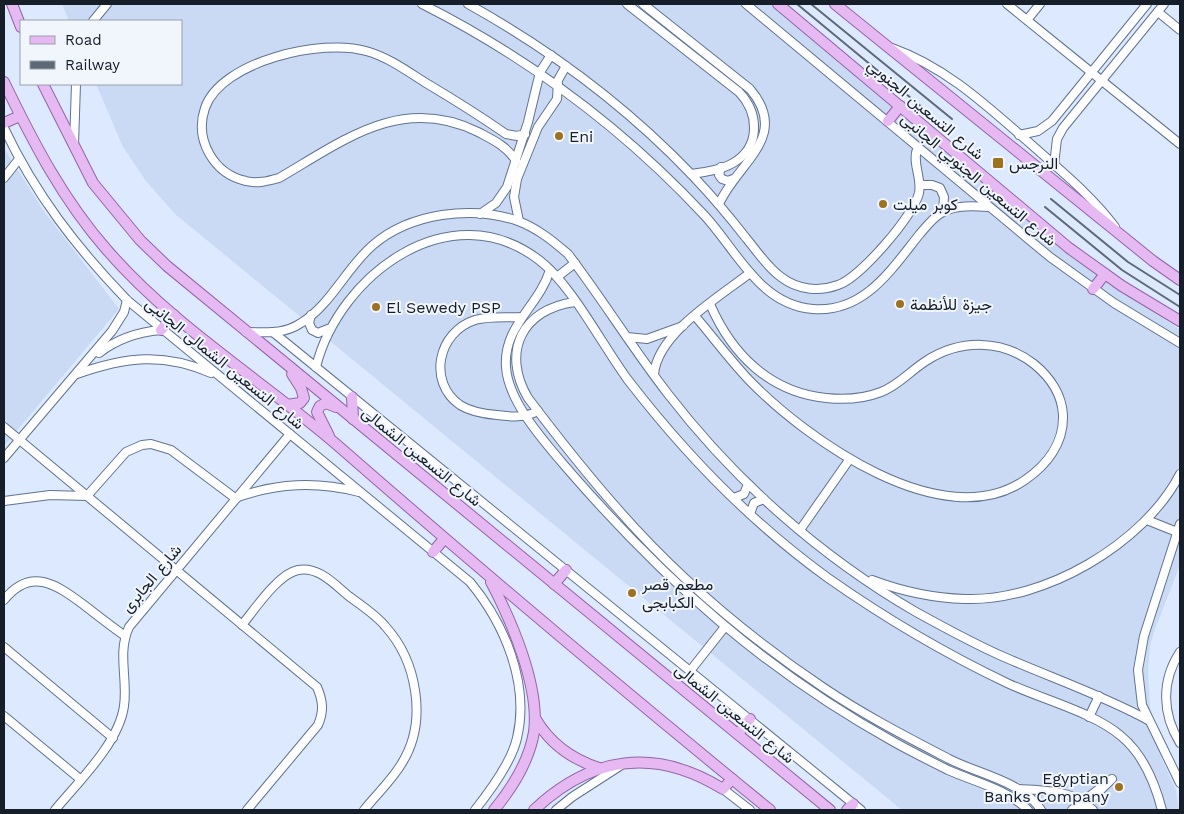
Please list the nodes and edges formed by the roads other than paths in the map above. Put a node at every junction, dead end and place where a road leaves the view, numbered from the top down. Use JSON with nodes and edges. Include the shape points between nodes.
{"nodes":[{"id":1,"x":12,"y":4,"type":"edge"},
{"id":2,"x":106,"y":4,"type":"edge"},
{"id":3,"x":422,"y":4,"type":"edge"},
{"id":4,"x":468,"y":4,"type":"edge"},
{"id":5,"x":627,"y":4,"type":"edge"},
{"id":6,"x":643,"y":4,"type":"edge"},
{"id":7,"x":746,"y":4,"type":"edge"},
{"id":8,"x":778,"y":4,"type":"edge"},
{"id":9,"x":835,"y":4,"type":"edge"},
{"id":10,"x":1007,"y":4,"type":"edge"},
{"id":11,"x":1040,"y":4,"type":"edge"},
{"id":12,"x":1148,"y":4,"type":"edge"},
{"id":13,"x":1164,"y":4,"type":"edge"},
{"id":14,"x":1158,"y":12,"type":"junction"},
{"id":15,"x":94,"y":20,"type":"edge"},
{"id":16,"x":1027,"y":20,"type":"junction"},
{"id":17,"x":20,"y":24,"type":"edge"},
{"id":18,"x":1180,"y":30,"type":"edge"},
{"id":19,"x":887,"y":46,"type":"junction"},
{"id":20,"x":551,"y":55,"type":"junction"},
{"id":21,"x":566,"y":66,"type":"junction"},
{"id":22,"x":540,"y":72,"type":"junction"},
{"id":23,"x":1091,"y":72,"type":"junction"},
{"id":24,"x":1101,"y":80,"type":"junction"},
{"id":25,"x":4,"y":82,"type":"edge"},
{"id":26,"x":558,"y":84,"type":"junction"},
{"id":27,"x":43,"y":85,"type":"edge"},
{"id":28,"x":76,"y":85,"type":"edge"},
{"id":29,"x":900,"y":106,"type":"junction"},
{"id":30,"x":20,"y":116,"type":"junction"},
{"id":31,"x":888,"y":121,"type":"junction"},
{"id":32,"x":4,"y":124,"type":"edge"},
{"id":33,"x":4,"y":128,"type":"edge"},
{"id":34,"x":525,"y":134,"type":"junction"},
{"id":35,"x":1019,"y":134,"type":"junction"},
{"id":36,"x":1180,"y":144,"type":"edge"},
{"id":37,"x":74,"y":148,"type":"junction"},
{"id":38,"x":918,"y":148,"type":"junction"},
{"id":39,"x":19,"y":159,"type":"junction"},
{"id":40,"x":516,"y":162,"type":"junction"},
{"id":41,"x":1054,"y":165,"type":"junction"},
{"id":42,"x":721,"y":168,"type":"junction"},
{"id":43,"x":692,"y":174,"type":"junction"},
{"id":44,"x":4,"y":178,"type":"edge"},
{"id":45,"x":733,"y":179,"type":"junction"},
{"id":46,"x":920,"y":185,"type":"junction"},
{"id":47,"x":719,"y":204,"type":"junction"},
{"id":48,"x":988,"y":207,"type":"junction"},
{"id":49,"x":943,"y":212,"type":"junction"},
{"id":50,"x":480,"y":214,"type":"junction"},
{"id":51,"x":519,"y":221,"type":"junction"},
{"id":52,"x":1123,"y":236,"type":"junction"},
{"id":53,"x":575,"y":263,"type":"junction"},
{"id":54,"x":550,"y":270,"type":"junction"},
{"id":55,"x":750,"y":273,"type":"junction"},
{"id":56,"x":1105,"y":274,"type":"junction"},
{"id":57,"x":557,"y":277,"type":"junction"},
{"id":58,"x":1180,"y":280,"type":"edge"},
{"id":59,"x":1093,"y":289,"type":"junction"},
{"id":60,"x":127,"y":300,"type":"junction"},
{"id":61,"x":575,"y":302,"type":"junction"},
{"id":62,"x":710,"y":304,"type":"junction"},
{"id":63,"x":174,"y":315,"type":"junction"},
{"id":64,"x":311,"y":316,"type":"junction"},
{"id":65,"x":695,"y":316,"type":"junction"},
{"id":66,"x":521,"y":317,"type":"junction"},
{"id":67,"x":1180,"y":321,"type":"edge"},
{"id":68,"x":683,"y":326,"type":"junction"},
{"id":69,"x":161,"y":330,"type":"junction"},
{"id":70,"x":328,"y":330,"type":"junction"},
{"id":71,"x":246,"y":332,"type":"junction"},
{"id":72,"x":274,"y":333,"type":"junction"},
{"id":73,"x":627,"y":337,"type":"junction"},
{"id":74,"x":1180,"y":343,"type":"edge"},
{"id":75,"x":89,"y":360,"type":"junction"},
{"id":76,"x":287,"y":366,"type":"junction"},
{"id":77,"x":316,"y":367,"type":"junction"},
{"id":78,"x":654,"y":374,"type":"junction"},
{"id":79,"x":75,"y":375,"type":"junction"},
{"id":80,"x":220,"y":377,"type":"junction"},
{"id":81,"x":352,"y":397,"type":"junction"},
{"id":82,"x":287,"y":406,"type":"junction"},
{"id":83,"x":339,"y":408,"type":"junction"},
{"id":84,"x":538,"y":411,"type":"junction"},
{"id":85,"x":527,"y":416,"type":"junction"},
{"id":86,"x":353,"y":419,"type":"junction"},
{"id":87,"x":4,"y":427,"type":"edge"},
{"id":88,"x":290,"y":434,"type":"junction"},
{"id":89,"x":19,"y":440,"type":"junction"},
{"id":90,"x":332,"y":442,"type":"junction"},
{"id":91,"x":4,"y":458,"type":"edge"},
{"id":92,"x":849,"y":460,"type":"junction"},
{"id":93,"x":1180,"y":474,"type":"edge"},
{"id":94,"x":748,"y":484,"type":"junction"},
{"id":95,"x":362,"y":493,"type":"junction"},
{"id":96,"x":88,"y":496,"type":"junction"},
{"id":97,"x":235,"y":498,"type":"junction"},
{"id":98,"x":734,"y":498,"type":"junction"},
{"id":99,"x":764,"y":498,"type":"junction"},
{"id":100,"x":4,"y":501,"type":"edge"},
{"id":101,"x":750,"y":514,"type":"junction"},
{"id":102,"x":1147,"y":520,"type":"junction"},
{"id":103,"x":1180,"y":524,"type":"edge"},
{"id":104,"x":800,"y":530,"type":"junction"},
{"id":105,"x":1177,"y":532,"type":"junction"},
{"id":106,"x":444,"y":538,"type":"junction"},
{"id":107,"x":433,"y":552,"type":"junction"},
{"id":108,"x":176,"y":570,"type":"junction"},
{"id":109,"x":566,"y":570,"type":"junction"},
{"id":110,"x":860,"y":576,"type":"junction"},
{"id":111,"x":489,"y":577,"type":"junction"},
{"id":112,"x":554,"y":584,"type":"junction"},
{"id":113,"x":4,"y":600,"type":"edge"},
{"id":114,"x":242,"y":624,"type":"junction"},
{"id":115,"x":724,"y":628,"type":"junction"},
{"id":116,"x":124,"y":636,"type":"junction"},
{"id":117,"x":4,"y":647,"type":"edge"},
{"id":118,"x":1180,"y":652,"type":"edge"},
{"id":119,"x":790,"y":664,"type":"junction"},
{"id":120,"x":690,"y":671,"type":"junction"},
{"id":121,"x":784,"y":672,"type":"junction"},
{"id":122,"x":1099,"y":696,"type":"junction"},
{"id":123,"x":4,"y":716,"type":"edge"},
{"id":124,"x":534,"y":717,"type":"junction"},
{"id":125,"x":1089,"y":717,"type":"junction"},
{"id":126,"x":750,"y":719,"type":"junction"},
{"id":127,"x":1148,"y":720,"type":"junction"},
{"id":128,"x":738,"y":734,"type":"junction"},
{"id":129,"x":113,"y":738,"type":"junction"},
{"id":130,"x":1180,"y":743,"type":"edge"},
{"id":131,"x":951,"y":760,"type":"junction"},
{"id":132,"x":623,"y":765,"type":"junction"},
{"id":133,"x":599,"y":768,"type":"junction"},
{"id":134,"x":947,"y":769,"type":"junction"},
{"id":135,"x":80,"y":779,"type":"junction"},
{"id":136,"x":732,"y":779,"type":"junction"},
{"id":137,"x":1180,"y":783,"type":"edge"},
{"id":138,"x":724,"y":789,"type":"junction"},
{"id":139,"x":1016,"y":789,"type":"junction"},
{"id":140,"x":854,"y":808,"type":"edge"},
{"id":141,"x":55,"y":810,"type":"edge"},
{"id":142,"x":247,"y":810,"type":"edge"},
{"id":143,"x":364,"y":810,"type":"edge"},
{"id":144,"x":475,"y":810,"type":"edge"},
{"id":145,"x":494,"y":810,"type":"edge"},
{"id":146,"x":534,"y":810,"type":"edge"},
{"id":147,"x":556,"y":810,"type":"edge"},
{"id":148,"x":750,"y":810,"type":"edge"},
{"id":149,"x":770,"y":810,"type":"edge"},
{"id":150,"x":830,"y":810,"type":"edge"},
{"id":151,"x":1028,"y":810,"type":"edge"},
{"id":152,"x":1041,"y":810,"type":"edge"},
{"id":153,"x":1072,"y":810,"type":"edge"},
{"id":154,"x":1080,"y":810,"type":"edge"},
{"id":155,"x":1093,"y":810,"type":"edge"},
{"id":156,"x":1162,"y":810,"type":"edge"}],
"edges":[{"from":1,"to":17,"type":"main road"},
{"from":2,"to":15,"type":"street"},
{"from":3,"to":22,"type":"street"},
{"from":4,"to":20,"type":"street"},
{"from":5,"to":42,"type":"street","via":[[747,100],[755,120],[751,143],[739,159]]},
{"from":6,"to":45,"type":"street","via":[[750,89],[761,106],[765,126],[760,146]]},
{"from":7,"to":31,"type":"street","name":"شارع التسعين الجنوبي الجانبى"},
{"from":8,"to":29,"type":"main road","name":"شارع التسعين الجنوبي"},
{"from":9,"to":19,"type":"main road","name":"شارع التسعين الجنوبي"},
{"from":10,"to":16,"type":"street"},
{"from":11,"to":16,"type":"street"},
{"from":12,"to":23,"type":"street"},
{"from":13,"to":14,"type":"street"},
{"from":14,"to":18,"type":"street"},
{"from":14,"to":24,"type":"street"},
{"from":16,"to":23,"type":"street"},
{"from":19,"to":35,"type":"street","via":[[915,57],[954,80]]},
{"from":19,"to":52,"type":"main road","name":"شارع التسعين الجنوبي"},
{"from":20,"to":21,"type":"street"},
{"from":20,"to":22,"type":"street"},
{"from":21,"to":26,"type":"street"},
{"from":21,"to":43,"type":"street","via":[[613,101]]},
{"from":22,"to":26,"type":"street"},
{"from":22,"to":34,"type":"street"},
{"from":23,"to":24,"type":"street"},
{"from":23,"to":35,"type":"street","via":[[1048,125],[1038,131]]},
{"from":24,"to":36,"type":"street"},
{"from":24,"to":41,"type":"street","via":[[1059,134]]},
{"from":25,"to":30,"type":"main road"},
{"from":26,"to":51,"type":"street","via":[[557,99],[538,127],[517,179],[514,197]]},
{"from":26,"to":55,"type":"street","via":[[622,135],[673,183]]},
{"from":27,"to":37,"type":"main road","name":"شارع التسعين الشمالى"},
{"from":28,"to":37,"type":"street"},
{"from":29,"to":31,"type":"main road"},
{"from":29,"to":56,"type":"main road","name":"شارع التسعين الجنوبي","via":[[1025,212]]},
{"from":30,"to":32,"type":"main road"},
{"from":30,"to":63,"type":"main road","via":[[44,164],[106,250],[143,289]]},
{"from":31,"to":38,"type":"street","name":"شارع التسعين الجنوبي الجانبى"},
{"from":33,"to":39,"type":"street","name":"شارع التسعين الشمالى الجانبى"},
{"from":34,"to":40,"type":"street"},
{"from":34,"to":40,"type":"street","via":[[506,134],[403,68],[379,55],[346,47],[290,53],[237,73],[213,93],[201,123],[204,143],[218,167],[247,182],[279,178],[367,128],[407,118],[445,120],[467,127],[503,145]]},
{"from":35,"to":41,"type":"street"},
{"from":37,"to":71,"type":"main road","name":"شارع التسعين الشمالى","via":[[93,183],[140,240]]},
{"from":38,"to":46,"type":"street","via":[[915,160]]},
{"from":38,"to":48,"type":"street","name":"شارع التسعين الجنوبي الجانبى"},
{"from":39,"to":44,"type":"street"},
{"from":39,"to":60,"type":"street","name":"شارع التسعين الشمالى الجانبى","via":[[58,220],[96,268]]},
{"from":40,"to":50,"type":"street","via":[[503,195]]},
{"from":41,"to":52,"type":"street","via":[[1095,203]]},
{"from":42,"to":43,"type":"street"},
{"from":42,"to":45,"type":"street","via":[[719,175],[722,179]]},
{"from":43,"to":47,"type":"street"},
{"from":45,"to":47,"type":"street"},
{"from":46,"to":47,"type":"street","via":[[910,212],[860,272],[840,285],[817,289],[794,284],[774,271]]},
{"from":46,"to":49,"type":"street","via":[[940,188],[944,197]]},
{"from":48,"to":49,"type":"street","via":[[956,208]]},
{"from":48,"to":59,"type":"street","name":"شارع التسعين الجنوبي الجانبى"},
{"from":49,"to":55,"type":"street","via":[[931,221],[878,286],[844,306],[799,307],[771,294]]},
{"from":50,"to":51,"type":"street"},
{"from":50,"to":64,"type":"street","via":[[443,215],[396,230],[374,244],[356,262]]},
{"from":51,"to":53,"type":"street","via":[[552,240]]},
{"from":52,"to":58,"type":"main road","name":"شارع التسعين الجنوبي"},
{"from":53,"to":57,"type":"street"},
{"from":53,"to":73,"type":"street"},
{"from":54,"to":57,"type":"street"},
{"from":54,"to":66,"type":"street","via":[[540,295]]},
{"from":54,"to":70,"type":"street","via":[[528,252],[496,238],[461,235],[438,238],[415,245],[380,269],[345,305]]},
{"from":55,"to":62,"type":"street"},
{"from":56,"to":59,"type":"main road"},
{"from":56,"to":67,"type":"main road","name":"شارع التسعين الجنوبي"},
{"from":57,"to":61,"type":"street"},
{"from":59,"to":74,"type":"street","name":"شارع التسعين الجنوبي الجانبى"},
{"from":60,"to":69,"type":"street","name":"شارع التسعين الشمالى الجانبى"},
{"from":60,"to":75,"type":"street","via":[[118,323]]},
{"from":61,"to":84,"type":"street","via":[[546,309],[529,324],[518,343],[516,371],[520,385]]},
{"from":61,"to":98,"type":"street","via":[[628,379],[677,440]]},
{"from":62,"to":65,"type":"street"},
{"from":62,"to":92,"type":"street","via":[[726,334],[748,362],[776,384],[805,395],[846,399],[874,395],[898,384],[935,355],[959,346],[980,344],[1004,349],[1033,364],[1051,382],[1061,404],[1062,427],[1052,454],[1028,478],[995,495],[977,498],[949,496],[888,479]]},
{"from":63,"to":69,"type":"main road"},
{"from":63,"to":82,"type":"main road"},
{"from":64,"to":70,"type":"street","via":[[312,330],[318,333]]},
{"from":64,"to":72,"type":"street","via":[[289,329]]},
{"from":65,"to":68,"type":"street"},
{"from":65,"to":92,"type":"street","via":[[748,379]]},
{"from":66,"to":85,"type":"street","via":[[510,337],[506,368],[513,396]]},
{"from":66,"to":85,"type":"street","via":[[485,318],[462,327],[446,342],[440,369],[448,392],[466,408],[495,415]]},
{"from":68,"to":73,"type":"street","via":[[653,338]]},
{"from":68,"to":78,"type":"street","via":[[661,351]]},
{"from":69,"to":75,"type":"street","via":[[123,338]]},
{"from":69,"to":80,"type":"street","name":"شارع التسعين الشمالى الجانبى"},
{"from":70,"to":77,"type":"street"},
{"from":71,"to":72,"type":"street"},
{"from":71,"to":76,"type":"main road","name":"شارع التسعين الشمالى"},
{"from":72,"to":77,"type":"street"},
{"from":73,"to":78,"type":"street"},
{"from":75,"to":79,"type":"street"},
{"from":76,"to":82,"type":"main road","via":[[304,398],[294,406]]},
{"from":76,"to":83,"type":"main road","name":"شارع التسعين الشمالى"},
{"from":77,"to":81,"type":"street"},
{"from":78,"to":94,"type":"street","via":[[689,420]]},
{"from":79,"to":80,"type":"street","via":[[123,360],[149,358],[174,361]]},
{"from":79,"to":89,"type":"street"},
{"from":80,"to":88,"type":"street","name":"شارع التسعين الشمالى الجانبى"},
{"from":81,"to":86,"type":"main road"},
{"from":81,"to":109,"type":"street"},
{"from":82,"to":90,"type":"main road"},
{"from":83,"to":86,"type":"main road","name":"شارع التسعين الشمالى"},
{"from":83,"to":90,"type":"main road","via":[[326,404],[317,412]]},
{"from":84,"to":85,"type":"street"},
{"from":84,"to":119,"type":"street","via":[[611,502],[666,559],[723,611]]},
{"from":85,"to":115,"type":"street","via":[[553,453],[608,516],[657,567]]},
{"from":86,"to":112,"type":"main road","name":"شارع التسعين الشمالى"},
{"from":87,"to":89,"type":"street"},
{"from":88,"to":95,"type":"street","name":"شارع التسعين الشمالى الجانبى"},
{"from":88,"to":97,"type":"street","name":"شارع الجابرى"},
{"from":89,"to":91,"type":"street"},
{"from":89,"to":96,"type":"street"},
{"from":90,"to":106,"type":"main road"},
{"from":92,"to":104,"type":"street"},
{"from":93,"to":102,"type":"street"},
{"from":94,"to":98,"type":"street","via":[[744,494]]},
{"from":94,"to":99,"type":"street"},
{"from":95,"to":97,"type":"street","via":[[327,485],[299,484],[270,487]]},
{"from":95,"to":107,"type":"street","name":"شارع التسعين الشمالى الجانبى"},
{"from":96,"to":97,"type":"street","via":[[126,452],[151,444],[171,450]]},
{"from":96,"to":100,"type":"street","via":[[50,495]]},
{"from":96,"to":108,"type":"street"},
{"from":97,"to":108,"type":"street","name":"شارع الجابرى"},
{"from":98,"to":101,"type":"street"},
{"from":99,"to":101,"type":"street","via":[[754,504]]},
{"from":99,"to":104,"type":"street"},
{"from":101,"to":125,"type":"street","via":[[824,574],[893,621],[989,674]]},
{"from":102,"to":105,"type":"street"},
{"from":102,"to":110,"type":"street","via":[[1121,543],[1088,565],[1058,580],[1026,590],[966,599],[919,594]]},
{"from":103,"to":105,"type":"street"},
{"from":104,"to":110,"type":"street"},
{"from":105,"to":127,"type":"street","via":[[1139,653],[1139,688]]},
{"from":106,"to":107,"type":"main road"},
{"from":106,"to":111,"type":"main road"},
{"from":107,"to":144,"type":"street","name":"شارع التسعين الشمالى الجانبى","via":[[470,582],[491,612],[513,659],[521,710],[517,739]]},
{"from":108,"to":114,"type":"street"},
{"from":108,"to":116,"type":"street","name":"شارع الجابرى","via":[[134,619]]},
{"from":109,"to":112,"type":"main road"},
{"from":109,"to":120,"type":"street"},
{"from":110,"to":122,"type":"street","via":[[916,612],[974,643]]},
{"from":111,"to":124,"type":"main road","via":[[520,649]]},
{"from":111,"to":136,"type":"main road"},
{"from":112,"to":128,"type":"main road","name":"شارع التسعين الشمالى"},
{"from":113,"to":116,"type":"street","via":[[22,585],[52,584]]},
{"from":114,"to":142,"type":"street","via":[[316,688],[323,710],[318,725]]},
{"from":114,"to":143,"type":"street","via":[[279,581],[292,572],[308,569],[327,578],[384,624],[397,640],[416,693],[414,732],[402,764]]},
{"from":115,"to":120,"type":"street"},
{"from":115,"to":121,"type":"street"},
{"from":116,"to":129,"type":"street","name":"شارع الجابرى","via":[[124,706]]},
{"from":117,"to":129,"type":"street"},
{"from":118,"to":130,"type":"street","via":[[1171,667],[1166,699],[1170,723]]},
{"from":119,"to":121,"type":"street"},
{"from":119,"to":131,"type":"street","via":[[883,725]]},
{"from":120,"to":126,"type":"street"},
{"from":121,"to":134,"type":"street","via":[[863,723]]},
{"from":122,"to":125,"type":"street"},
{"from":122,"to":127,"type":"street"},
{"from":123,"to":135,"type":"street"},
{"from":124,"to":133,"type":"main road","via":[[561,750]]},
{"from":124,"to":145,"type":"main road","via":[[534,732],[522,769]]},
{"from":125,"to":156,"type":"street","via":[[1123,737],[1136,752],[1153,783]]},
{"from":126,"to":128,"type":"main road"},
{"from":126,"to":140,"type":"street"},
{"from":127,"to":137,"type":"street"},
{"from":128,"to":150,"type":"main road","name":"شارع التسعين الشمالى"},
{"from":129,"to":135,"type":"street","name":"شارع الجابرى"},
{"from":131,"to":134,"type":"street"},
{"from":131,"to":139,"type":"street"},
{"from":132,"to":133,"type":"main road"},
{"from":132,"to":138,"type":"main road","via":[[653,763],[684,768]]},
{"from":132,"to":147,"type":"street"},
{"from":133,"to":146,"type":"main road","via":[[570,780]]},
{"from":134,"to":151,"type":"street","via":[[1010,796]]},
{"from":135,"to":141,"type":"street","name":"شارع الجابرى"},
{"from":136,"to":138,"type":"main road"},
{"from":136,"to":149,"type":"main road"},
{"from":138,"to":148,"type":"street"},
{"from":139,"to":152,"type":"street"},
{"from":139,"to":155,"type":"street","via":[[1066,794]]},
{"from":153,"to":154,"type":"street","via":[[1112,779]]}]}
